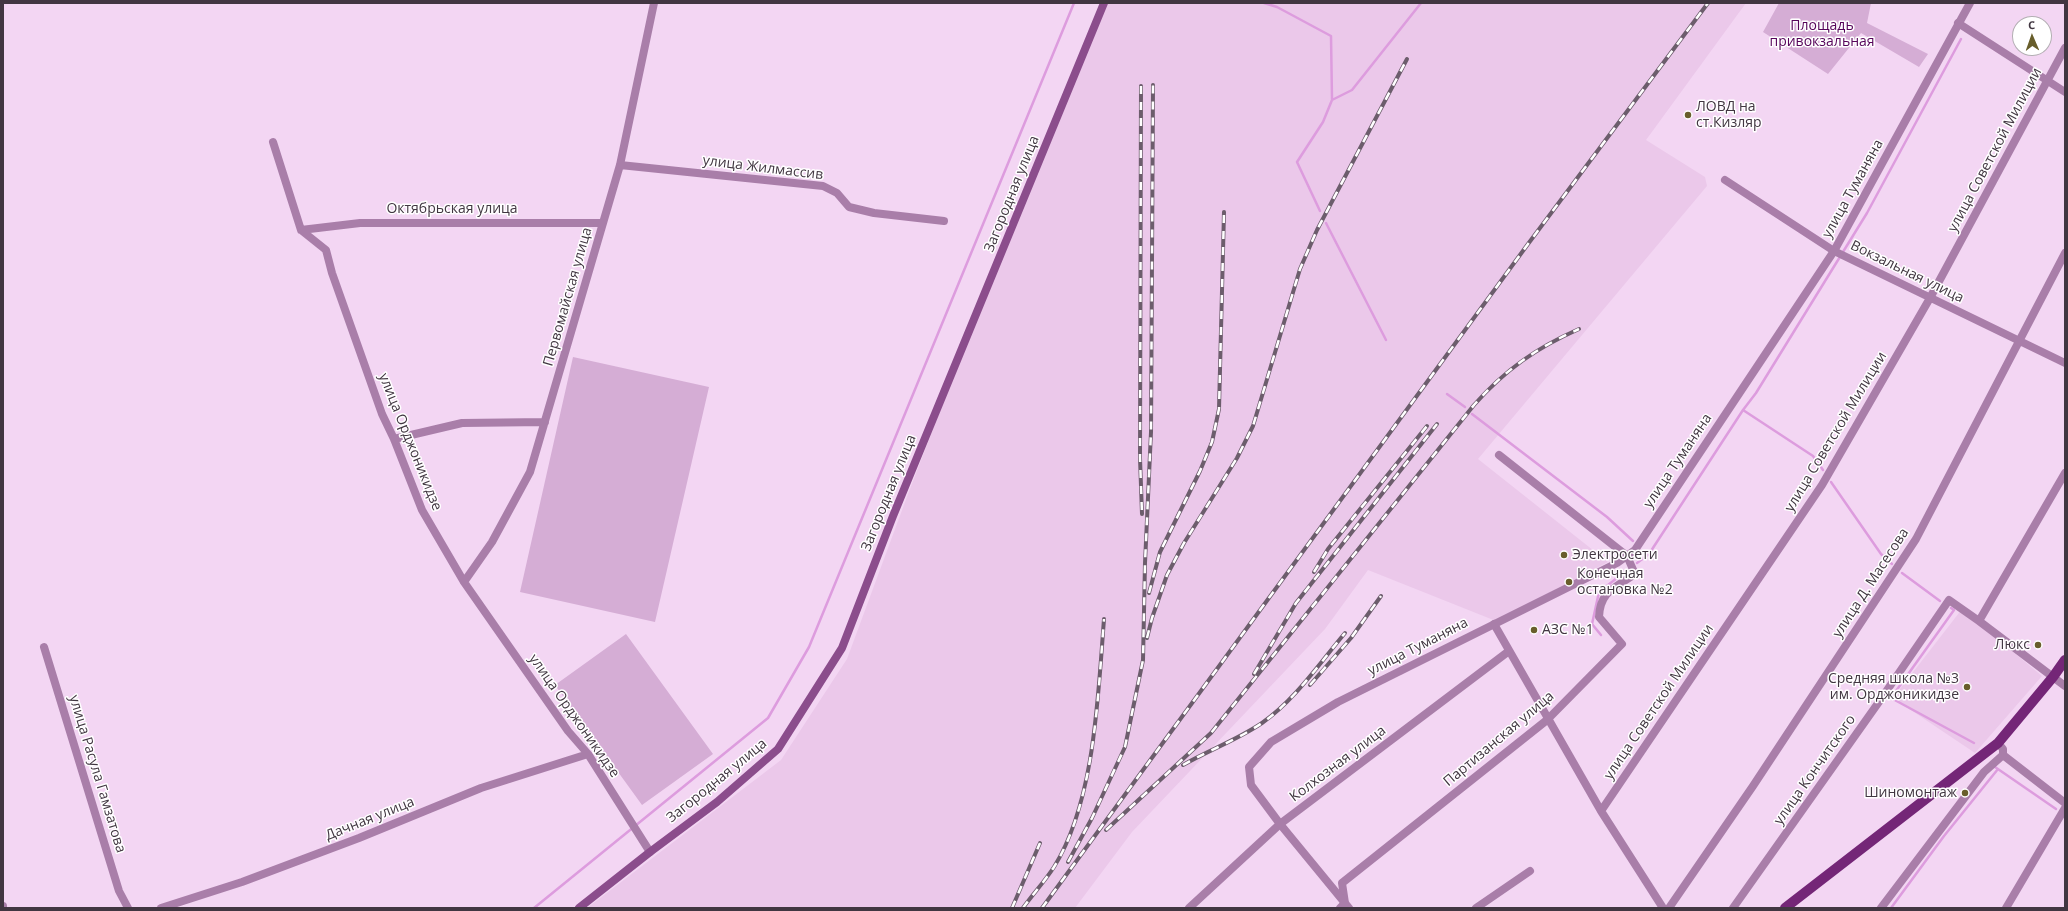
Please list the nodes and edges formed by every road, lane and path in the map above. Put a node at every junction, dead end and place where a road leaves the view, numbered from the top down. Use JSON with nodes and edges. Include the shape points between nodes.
{"nodes":[{"id":1,"x":654,"y":3,"type":"edge"},
{"id":2,"x":1104,"y":3,"type":"edge"},
{"id":3,"x":1970,"y":3,"type":"edge"},
{"id":4,"x":1958,"y":23,"type":"junction"},
{"id":5,"x":2065,"y":48,"type":"edge"},
{"id":6,"x":2046,"y":80,"type":"junction"},
{"id":7,"x":2065,"y":92,"type":"edge"},
{"id":8,"x":273,"y":142,"type":"dead end"},
{"id":9,"x":620,"y":165,"type":"junction"},
{"id":10,"x":1725,"y":180,"type":"dead end"},
{"id":11,"x":944,"y":221,"type":"dead end"},
{"id":12,"x":603,"y":223,"type":"junction"},
{"id":13,"x":301,"y":230,"type":"junction"},
{"id":14,"x":1834,"y":251,"type":"junction"},
{"id":15,"x":2065,"y":253,"type":"edge"},
{"id":16,"x":1930,"y":298,"type":"junction"},
{"id":17,"x":2020,"y":341,"type":"junction"},
{"id":18,"x":2065,"y":363,"type":"edge"},
{"id":19,"x":546,"y":422,"type":"junction"},
{"id":20,"x":394,"y":439,"type":"junction"},
{"id":21,"x":1499,"y":455,"type":"dead end"},
{"id":22,"x":2065,"y":473,"type":"edge"},
{"id":23,"x":1627,"y":556,"type":"junction"},
{"id":24,"x":464,"y":582,"type":"junction"},
{"id":25,"x":1979,"y":621,"type":"junction"},
{"id":26,"x":1494,"y":624,"type":"junction"},
{"id":27,"x":44,"y":647,"type":"dead end"},
{"id":28,"x":1509,"y":651,"type":"junction"},
{"id":29,"x":2065,"y":660,"type":"edge"},
{"id":30,"x":2053,"y":677,"type":"junction"},
{"id":31,"x":2065,"y":686,"type":"edge"},
{"id":32,"x":1547,"y":720,"type":"junction"},
{"id":33,"x":1998,"y":743,"type":"junction"},
{"id":34,"x":588,"y":754,"type":"junction"},
{"id":35,"x":2003,"y":755,"type":"junction"},
{"id":36,"x":2065,"y":803,"type":"edge"},
{"id":37,"x":2065,"y":808,"type":"edge"},
{"id":38,"x":1601,"y":811,"type":"junction"},
{"id":39,"x":1280,"y":824,"type":"junction"},
{"id":40,"x":650,"y":852,"type":"junction"},
{"id":41,"x":1530,"y":871,"type":"dead end"},
{"id":42,"x":1345,"y":906,"type":"edge"},
{"id":43,"x":128,"y":908,"type":"edge"},
{"id":44,"x":161,"y":908,"type":"edge"},
{"id":45,"x":579,"y":908,"type":"edge"},
{"id":46,"x":1190,"y":908,"type":"edge"},
{"id":47,"x":1476,"y":908,"type":"edge"},
{"id":48,"x":1663,"y":908,"type":"edge"},
{"id":49,"x":1668,"y":908,"type":"edge"},
{"id":50,"x":1733,"y":908,"type":"edge"},
{"id":51,"x":1785,"y":908,"type":"edge"},
{"id":52,"x":1881,"y":908,"type":"edge"},
{"id":53,"x":2006,"y":908,"type":"edge"}],
"edges":[{"from":1,"to":9,"type":"street","name":"Первомайская улица"},
{"from":2,"to":40,"type":"main road","name":"Загородная улица","via":[[893,516],[842,648],[778,749],[717,802]]},
{"from":3,"to":4,"type":"street","name":"улица Туманяна"},
{"from":4,"to":6,"type":"street"},
{"from":4,"to":14,"type":"street","name":"улица Туманяна"},
{"from":5,"to":6,"type":"street","name":"улица Советской Милиции"},
{"from":6,"to":7,"type":"street"},
{"from":6,"to":16,"type":"street","name":"улица Советской Милиции"},
{"from":8,"to":13,"type":"street"},
{"from":9,"to":11,"type":"street","name":"улица Жилмассив","via":[[823,186],[837,193],[849,207],[874,213]]},
{"from":9,"to":12,"type":"street","name":"Первомайская улица"},
{"from":10,"to":14,"type":"street","name":"Вокзальная улица"},
{"from":12,"to":13,"type":"street","name":"Октябрьская улица","via":[[360,223]]},
{"from":12,"to":19,"type":"street","name":"Первомайская улица"},
{"from":13,"to":20,"type":"street","name":"улица Орджоникидзе","via":[[326,250],[382,414]]},
{"from":14,"to":16,"type":"street","name":"Вокзальная улица"},
{"from":14,"to":23,"type":"street","name":"улица Туманяна","via":[[1635,550]]},
{"from":15,"to":17,"type":"street","name":"улица Д. Масесова"},
{"from":16,"to":17,"type":"street","name":"Вокзальная улица"},
{"from":16,"to":38,"type":"street","name":"улица Советской Милиции","via":[[1822,485]]},
{"from":17,"to":18,"type":"street","name":"Вокзальная улица"},
{"from":17,"to":49,"type":"street","name":"улица Д. Масесова","via":[[1916,539],[1753,786]]},
{"from":19,"to":20,"type":"street","via":[[462,423]]},
{"from":19,"to":24,"type":"street","name":"Первомайская улица","via":[[530,472],[492,542]]},
{"from":20,"to":24,"type":"street","name":"улица Орджоникидзе","via":[[422,510]]},
{"from":21,"to":23,"type":"street"},
{"from":22,"to":25,"type":"street"},
{"from":23,"to":26,"type":"street","name":"улица Туманяна"},
{"from":23,"to":32,"type":"street","name":"Партизанская улица","via":[[1634,574],[1604,596],[1599,606],[1599,617],[1622,644]]},
{"from":24,"to":34,"type":"street","name":"улица Орджоникидзе","via":[[568,731]]},
{"from":25,"to":30,"type":"street"},
{"from":25,"to":50,"type":"street","name":"улица Кончитского","via":[[1949,600]]},
{"from":26,"to":28,"type":"street"},
{"from":26,"to":39,"type":"street","name":"улица Туманяна","via":[[1324,710],[1271,742],[1249,767],[1251,785]]},
{"from":27,"to":43,"type":"street","name":"улица Расула Гамзатова","via":[[119,891]]},
{"from":28,"to":32,"type":"street"},
{"from":28,"to":39,"type":"street","name":"Колхозная улица"},
{"from":29,"to":30,"type":"main road"},
{"from":30,"to":31,"type":"street"},
{"from":30,"to":33,"type":"main road"},
{"from":32,"to":38,"type":"street"},
{"from":32,"to":42,"type":"street","name":"Партизанская улица","via":[[1342,883]]},
{"from":33,"to":35,"type":"street","via":[[2003,749]]},
{"from":33,"to":51,"type":"main road"},
{"from":34,"to":40,"type":"street","name":"улица Орджоникидзе"},
{"from":34,"to":44,"type":"street","name":"Дачная улица","via":[[481,788],[242,882]]},
{"from":35,"to":36,"type":"street"},
{"from":35,"to":52,"type":"street","via":[[1984,772]]},
{"from":37,"to":53,"type":"street"},
{"from":38,"to":48,"type":"street"},
{"from":39,"to":42,"type":"street"},
{"from":39,"to":46,"type":"street","name":"Колхозная улица"},
{"from":40,"to":45,"type":"main road","name":"Загородная улица"},
{"from":41,"to":47,"type":"street"}]}
